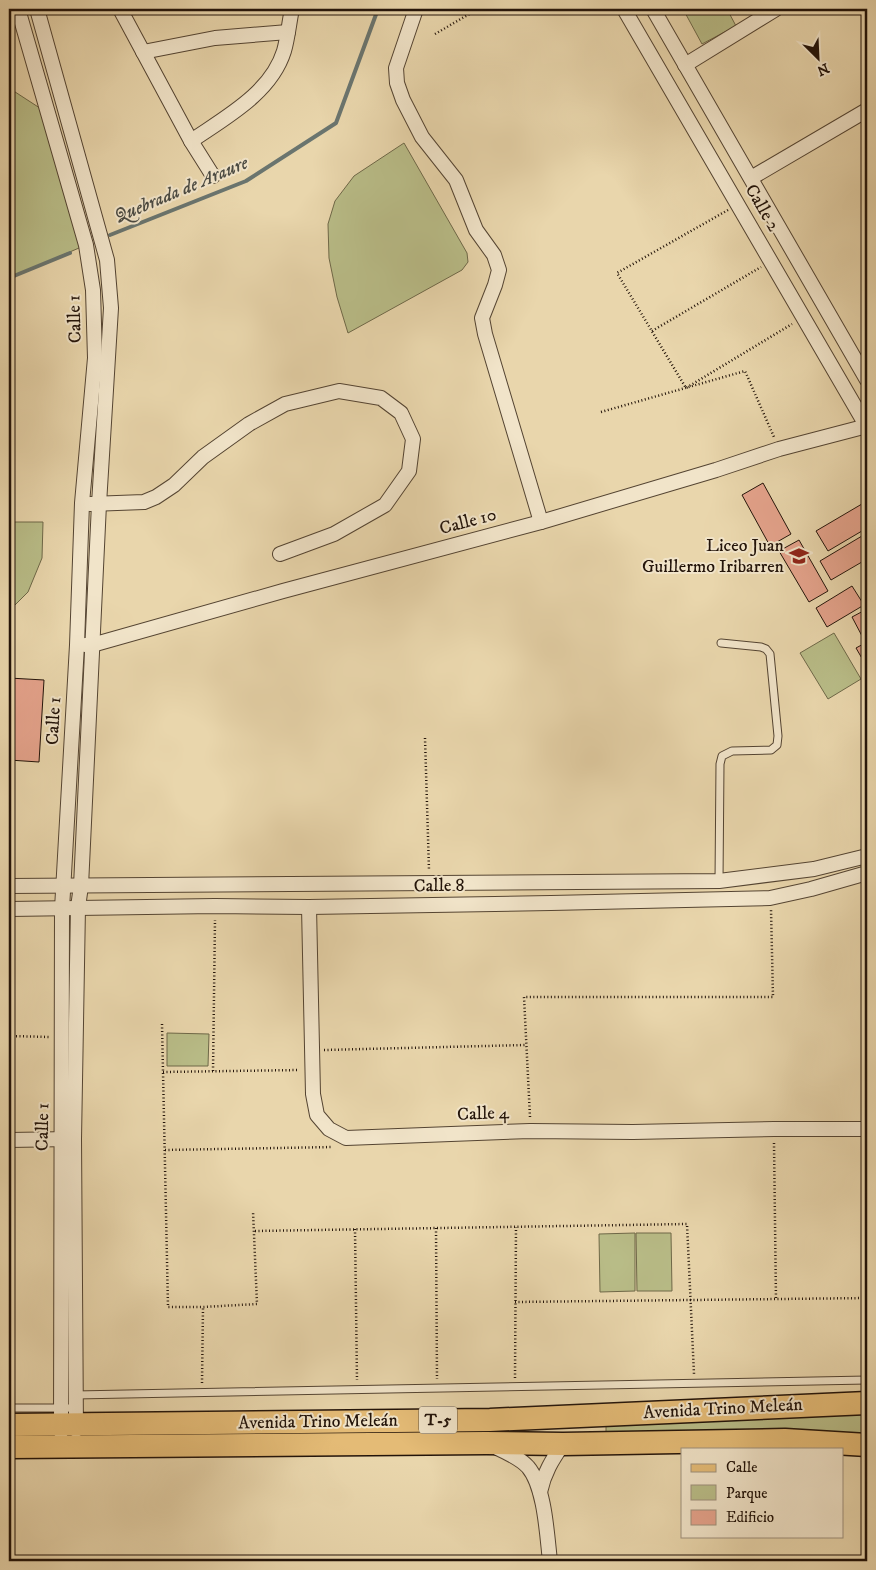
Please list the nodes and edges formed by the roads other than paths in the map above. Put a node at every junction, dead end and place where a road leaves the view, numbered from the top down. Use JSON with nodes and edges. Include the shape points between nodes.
{"nodes":[{"id":1,"x":18,"y":9,"type":"edge"},
{"id":2,"x":37,"y":9,"type":"edge"},
{"id":3,"x":120,"y":9,"type":"edge"},
{"id":4,"x":292,"y":9,"type":"edge"},
{"id":5,"x":416,"y":9,"type":"edge"},
{"id":6,"x":624,"y":9,"type":"edge"},
{"id":7,"x":653,"y":9,"type":"edge"},
{"id":8,"x":776,"y":9,"type":"edge"},
{"id":9,"x":288,"y":32,"type":"junction"},
{"id":10,"x":143,"y":52,"type":"junction"},
{"id":11,"x":686,"y":65,"type":"junction"},
{"id":12,"x":867,"y":110,"type":"edge"},
{"id":13,"x":191,"y":141,"type":"junction"},
{"id":14,"x":213,"y":176,"type":"dead end"},
{"id":15,"x":751,"y":178,"type":"junction"},
{"id":16,"x":867,"y":380,"type":"edge"},
{"id":17,"x":867,"y":426,"type":"edge"},
{"id":18,"x":82,"y":503,"type":"junction"},
{"id":19,"x":99,"y":504,"type":"junction"},
{"id":20,"x":541,"y":522,"type":"junction"},
{"id":21,"x":280,"y":554,"type":"dead end"},
{"id":22,"x":721,"y":643,"type":"dead end"},
{"id":23,"x":77,"y":645,"type":"junction"},
{"id":24,"x":92,"y":645,"type":"junction"},
{"id":25,"x":867,"y":856,"type":"edge"},
{"id":26,"x":867,"y":873,"type":"edge"},
{"id":27,"x":719,"y":881,"type":"junction"},
{"id":28,"x":9,"y":886,"type":"edge"},
{"id":29,"x":63,"y":886,"type":"junction"},
{"id":30,"x":81,"y":886,"type":"junction"},
{"id":31,"x":309,"y":906,"type":"junction"},
{"id":32,"x":78,"y":907,"type":"junction"},
{"id":33,"x":9,"y":909,"type":"edge"},
{"id":34,"x":62,"y":909,"type":"junction"},
{"id":35,"x":867,"y":1130,"type":"edge"},
{"id":36,"x":68,"y":1139,"type":"junction"},
{"id":37,"x":9,"y":1140,"type":"edge"},
{"id":38,"x":867,"y":1380,"type":"edge"},
{"id":39,"x":867,"y":1403,"type":"edge"},
{"id":40,"x":9,"y":1408,"type":"edge"},
{"id":41,"x":69,"y":1418,"type":"junction"},
{"id":42,"x":9,"y":1425,"type":"edge"},
{"id":43,"x":486,"y":1443,"type":"junction"},
{"id":44,"x":563,"y":1444,"type":"junction"},
{"id":45,"x":867,"y":1445,"type":"edge"},
{"id":46,"x":9,"y":1447,"type":"edge"},
{"id":47,"x":540,"y":1492,"type":"junction"},
{"id":48,"x":550,"y":1561,"type":"edge"}],
"edges":[{"from":1,"to":18,"type":"street","name":"Calle 1","via":[[86,245],[93,290],[95,358]]},
{"from":2,"to":19,"type":"street","name":"Calle 1","via":[[107,260],[111,308]]},
{"from":3,"to":10,"type":"street"},
{"from":4,"to":9,"type":"street"},
{"from":5,"to":20,"type":"street","via":[[396,68],[397,83],[422,137],[456,180],[476,230],[494,255],[499,270],[482,318]]},
{"from":6,"to":17,"type":"street","name":"Calle 2"},
{"from":7,"to":11,"type":"street","name":"Calle 2"},
{"from":8,"to":11,"type":"street"},
{"from":9,"to":10,"type":"street","via":[[215,38]]},
{"from":9,"to":13,"type":"street","via":[[284,52],[268,82],[238,110]]},
{"from":10,"to":13,"type":"street"},
{"from":11,"to":15,"type":"street","name":"Calle 2"},
{"from":12,"to":15,"type":"street"},
{"from":13,"to":14,"type":"street"},
{"from":15,"to":16,"type":"street","name":"Calle 2"},
{"from":17,"to":20,"type":"street","name":"Calle 10","via":[[780,448]]},
{"from":18,"to":19,"type":"street"},
{"from":18,"to":23,"type":"street","name":"Calle 1"},
{"from":19,"to":21,"type":"street","via":[[144,502],[156,497],[174,485],[203,457],[249,424],[285,404],[339,391],[381,398],[401,413],[413,439],[409,471],[386,505],[334,534]]},
{"from":19,"to":24,"type":"street","name":"Calle 1"},
{"from":20,"to":24,"type":"street","name":"Calle 10"},
{"from":22,"to":27,"type":"lane","via":[[761,646],[770,654],[778,736],[777,744],[771,750],[732,751],[722,756]]},
{"from":23,"to":24,"type":"street","name":"Calle 10"},
{"from":23,"to":29,"type":"street","name":"Calle 1"},
{"from":24,"to":30,"type":"street","name":"Calle 1"},
{"from":25,"to":27,"type":"street","name":"Calle 8","via":[[814,870]]},
{"from":26,"to":31,"type":"street","name":"Calle 8","via":[[770,898]]},
{"from":27,"to":30,"type":"street","name":"Calle 8"},
{"from":28,"to":29,"type":"street","name":"Calle 8"},
{"from":29,"to":30,"type":"street","name":"Calle 8"},
{"from":29,"to":34,"type":"street","name":"Calle 1"},
{"from":30,"to":32,"type":"street","name":"Calle 1"},
{"from":31,"to":32,"type":"street","name":"Calle 8"},
{"from":31,"to":35,"type":"street","name":"Calle 4","via":[[313,1094],[317,1115],[329,1129],[346,1138],[530,1131]]},
{"from":32,"to":34,"type":"street","name":"Calle 8"},
{"from":32,"to":36,"type":"street","name":"Calle 1"},
{"from":33,"to":34,"type":"street","name":"Calle 8"},
{"from":34,"to":36,"type":"street","name":"Calle 1"},
{"from":36,"to":37,"type":"street"},
{"from":36,"to":41,"type":"street","name":"Calle 1"},
{"from":38,"to":41,"type":"lane","via":[[202,1392]]},
{"from":39,"to":41,"type":"main road","name":"Avenida Trino Meleán","number":"T-5","via":[[490,1420]]},
{"from":40,"to":41,"type":"lane"},
{"from":41,"to":42,"type":"main road","name":"Avenida Trino Meleán","number":"T-5"},
{"from":41,"to":43,"type":"main road","name":"Avenida Trino Meleán","number":"T-5"},
{"from":41,"to":46,"type":"main road","name":"Avenida Trino Meleán","number":"T-5"},
{"from":43,"to":44,"type":"main road","name":"Avenida Trino Meleán","number":"T-5"},
{"from":43,"to":47,"type":"street","via":[[528,1466]]},
{"from":44,"to":45,"type":"main road","name":"Avenida Trino Meleán","number":"T-5","via":[[784,1440]]},
{"from":44,"to":47,"type":"street","via":[[549,1464]]},
{"from":47,"to":48,"type":"street"}]}
